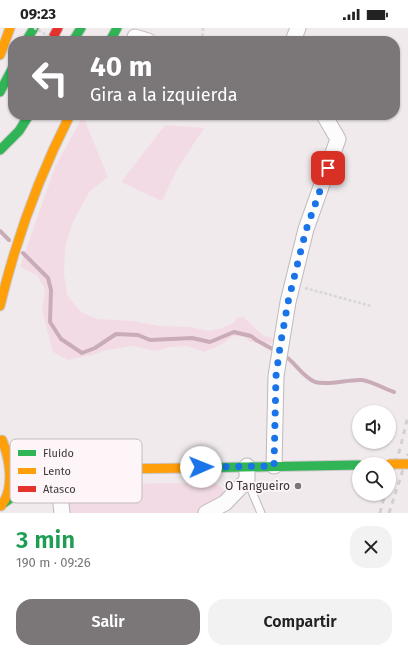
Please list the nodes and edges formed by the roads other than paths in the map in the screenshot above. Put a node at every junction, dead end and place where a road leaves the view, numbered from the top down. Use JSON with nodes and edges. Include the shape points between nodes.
{"nodes":[{"id":1,"x":10,"y":28,"type":"edge"},
{"id":2,"x":0,"y":55,"type":"edge"},
{"id":3,"x":8,"y":77,"type":"edge"},
{"id":4,"x":0,"y":92,"type":"edge"},
{"id":5,"x":26,"y":120,"type":"edge"},
{"id":6,"x":68,"y":120,"type":"edge"},
{"id":7,"x":327,"y":120,"type":"edge"},
{"id":8,"x":4,"y":132,"type":"dead end"},
{"id":9,"x":0,"y":143,"type":"edge"},
{"id":10,"x":0,"y":150,"type":"edge"},
{"id":11,"x":0,"y":306,"type":"edge"},
{"id":12,"x":0,"y":436,"type":"edge"},
{"id":13,"x":6,"y":449,"type":"junction"},
{"id":14,"x":10,"y":451,"type":"edge"},
{"id":15,"x":396,"y":464,"type":"edge"},
{"id":16,"x":408,"y":464,"type":"edge"},
{"id":17,"x":352,"y":465,"type":"edge"},
{"id":18,"x":274,"y":466,"type":"junction"},
{"id":19,"x":142,"y":469,"type":"edge"},
{"id":20,"x":247,"y":473,"type":"junction"},
{"id":21,"x":10,"y":498,"type":"edge"},
{"id":22,"x":61,"y":503,"type":"edge"},
{"id":23,"x":2,"y":505,"type":"edge"},
{"id":24,"x":62,"y":513,"type":"edge"},
{"id":25,"x":206,"y":513,"type":"edge"},
{"id":26,"x":260,"y":513,"type":"edge"}],
"edges":[{"from":1,"to":2,"type":"main road"},
{"from":3,"to":4,"type":"main road"},
{"from":5,"to":10,"type":"main road"},
{"from":6,"to":11,"type":"main road","via":[[25,217]]},
{"from":7,"to":18,"type":"street","via":[[338,139],[306,230],[279,354],[276,376]]},
{"from":8,"to":9,"type":"main road"},
{"from":12,"to":13,"type":"main road"},
{"from":13,"to":14,"type":"main road"},
{"from":13,"to":23,"type":"main road","via":[[10,482]]},
{"from":15,"to":16,"type":"main road","bridge":true},
{"from":17,"to":18,"type":"main road"},
{"from":18,"to":20,"type":"main road"},
{"from":19,"to":20,"type":"main road"},
{"from":20,"to":25,"type":"street","via":[[225,503]]},
{"from":20,"to":26,"type":"lane"},
{"from":21,"to":23,"type":"main road"},
{"from":22,"to":24,"type":"street"}]}
